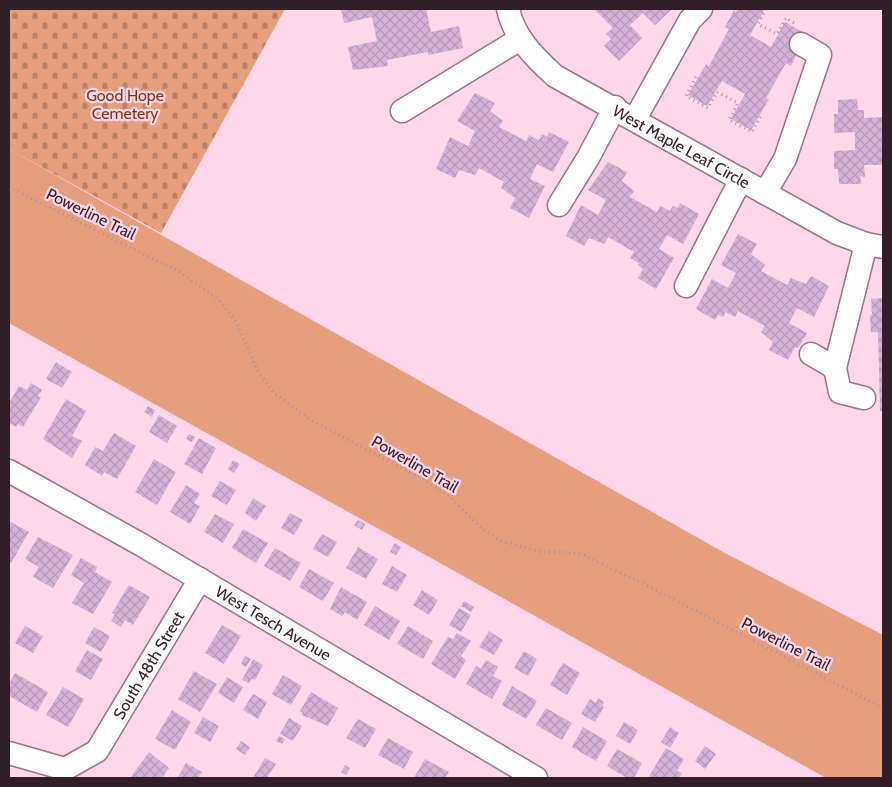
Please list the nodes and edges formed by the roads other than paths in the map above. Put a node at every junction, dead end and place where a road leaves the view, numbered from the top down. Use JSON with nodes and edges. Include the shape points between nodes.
{"nodes":[{"id":1,"x":508,"y":9,"type":"edge"},
{"id":2,"x":701,"y":9,"type":"edge"},
{"id":3,"x":520,"y":39,"type":"junction"},
{"id":4,"x":801,"y":44,"type":"road end"},
{"id":5,"x":614,"y":107,"type":"junction"},
{"id":6,"x":402,"y":111,"type":"dead end"},
{"id":7,"x":635,"y":119,"type":"junction"},
{"id":8,"x":741,"y":180,"type":"junction"},
{"id":9,"x":765,"y":194,"type":"junction"},
{"id":10,"x":558,"y":205,"type":"dead end"},
{"id":11,"x":874,"y":245,"type":"edge"},
{"id":12,"x":686,"y":286,"type":"dead end"},
{"id":13,"x":811,"y":354,"type":"dead end"},
{"id":14,"x":834,"y":368,"type":"junction"},
{"id":15,"x":864,"y":398,"type":"dead end"},
{"id":16,"x":9,"y":471,"type":"edge"},
{"id":17,"x":200,"y":579,"type":"junction"},
{"id":18,"x":9,"y":752,"type":"edge"},
{"id":19,"x":536,"y":778,"type":"edge"}],
"edges":[{"from":1,"to":3,"type":"street","name":"West Maple Leaf Circle"},
{"from":2,"to":7,"type":"street","via":[[690,20]]},
{"from":3,"to":5,"type":"street","name":"West Maple Leaf Circle","via":[[556,76]]},
{"from":3,"to":6,"type":"street"},
{"from":4,"to":9,"type":"street","via":[[820,54],[785,159]]},
{"from":5,"to":7,"type":"street","name":"West Maple Leaf Circle"},
{"from":5,"to":10,"type":"street","via":[[588,158]]},
{"from":7,"to":8,"type":"street","name":"West Maple Leaf Circle"},
{"from":8,"to":9,"type":"street","name":"West Maple Leaf Circle"},
{"from":8,"to":12,"type":"street"},
{"from":9,"to":11,"type":"street","name":"West Maple Leaf Circle","via":[[837,233]]},
{"from":11,"to":14,"type":"street"},
{"from":13,"to":14,"type":"street"},
{"from":14,"to":15,"type":"street","via":[[840,392]]},
{"from":16,"to":17,"type":"street","name":"West Tesch Avenue"},
{"from":17,"to":18,"type":"street","name":"South 48th Street","via":[[97,750],[65,769]]},
{"from":17,"to":19,"type":"street","name":"West Tesch Avenue"}]}
